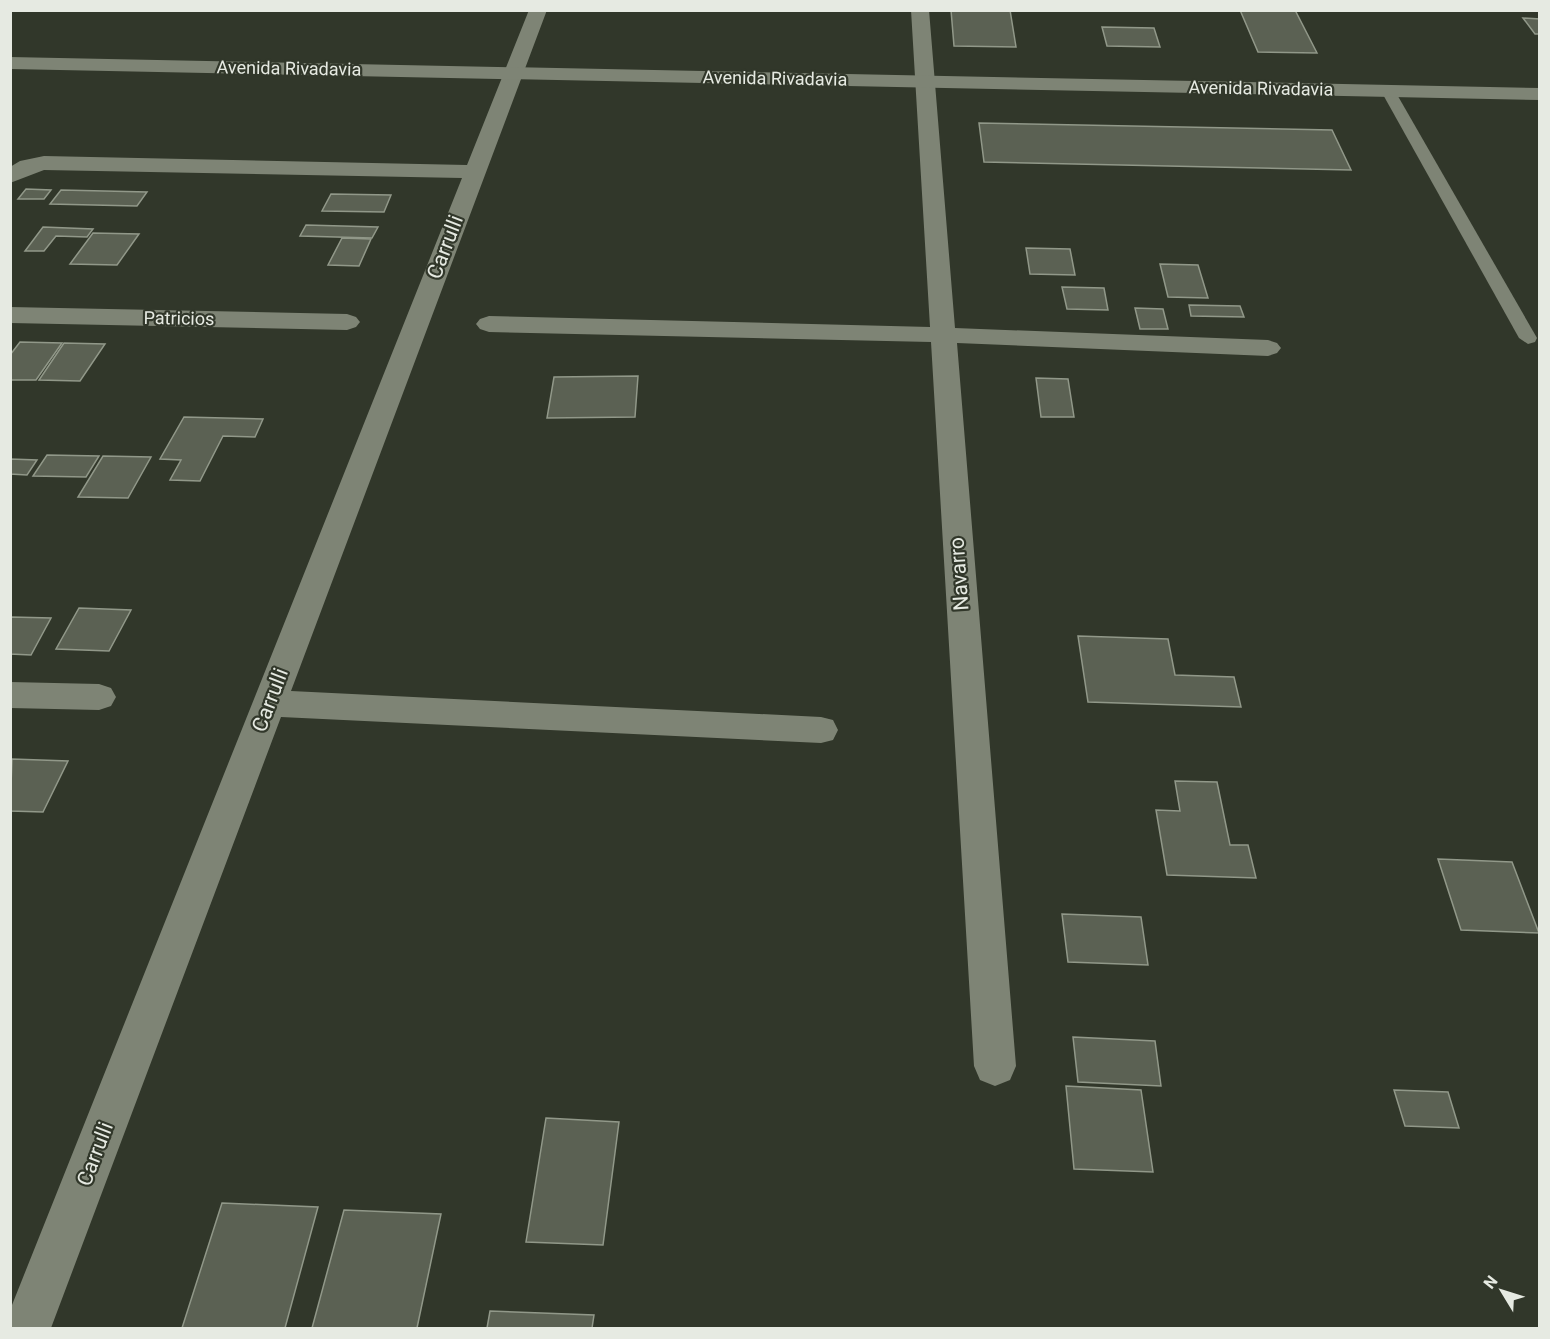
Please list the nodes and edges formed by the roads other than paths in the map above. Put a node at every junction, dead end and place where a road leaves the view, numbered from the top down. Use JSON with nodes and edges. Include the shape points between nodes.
{"nodes":[{"id":1,"x":538,"y":10,"type":"edge"},
{"id":2,"x":920,"y":10,"type":"edge"},
{"id":3,"x":10,"y":63,"type":"edge"},
{"id":4,"x":513,"y":72,"type":"junction"},
{"id":5,"x":924,"y":81,"type":"junction"},
{"id":6,"x":1388,"y":91,"type":"junction"},
{"id":7,"x":1539,"y":94,"type":"edge"},
{"id":8,"x":19,"y":171,"type":"edge"},
{"id":9,"x":474,"y":172,"type":"junction"},
{"id":10,"x":10,"y":315,"type":"edge"},
{"id":11,"x":347,"y":322,"type":"dead end"},
{"id":12,"x":489,"y":324,"type":"dead end"},
{"id":13,"x":941,"y":335,"type":"junction"},
{"id":14,"x":1528,"y":338,"type":"dead end"},
{"id":15,"x":1268,"y":348,"type":"dead end"},
{"id":16,"x":10,"y":694,"type":"edge"},
{"id":17,"x":99,"y":697,"type":"dead end"},
{"id":18,"x":269,"y":703,"type":"junction"},
{"id":19,"x":821,"y":730,"type":"dead end"},
{"id":20,"x":995,"y":1066,"type":"dead end"},
{"id":21,"x":27,"y":1329,"type":"edge"}],
"edges":[{"from":1,"to":4,"type":"street","name":"Carrulli"},
{"from":2,"to":5,"type":"street","name":"Navarro"},
{"from":3,"to":4,"type":"street","name":"Avenida Rivadavia"},
{"from":4,"to":5,"type":"street","name":"Avenida Rivadavia"},
{"from":4,"to":9,"type":"street","name":"Carrulli"},
{"from":5,"to":6,"type":"street","name":"Avenida Rivadavia"},
{"from":5,"to":13,"type":"street","name":"Navarro"},
{"from":6,"to":7,"type":"street","name":"Avenida Rivadavia"},
{"from":6,"to":14,"type":"lane"},
{"from":8,"to":9,"type":"street","via":[[44,163]]},
{"from":9,"to":18,"type":"street","name":"Carrulli"},
{"from":10,"to":11,"type":"street","name":"Patricios"},
{"from":12,"to":13,"type":"street"},
{"from":13,"to":15,"type":"street"},
{"from":13,"to":20,"type":"street","name":"Navarro"},
{"from":16,"to":17,"type":"street"},
{"from":18,"to":19,"type":"street"},
{"from":18,"to":21,"type":"street","name":"Carrulli"}]}
